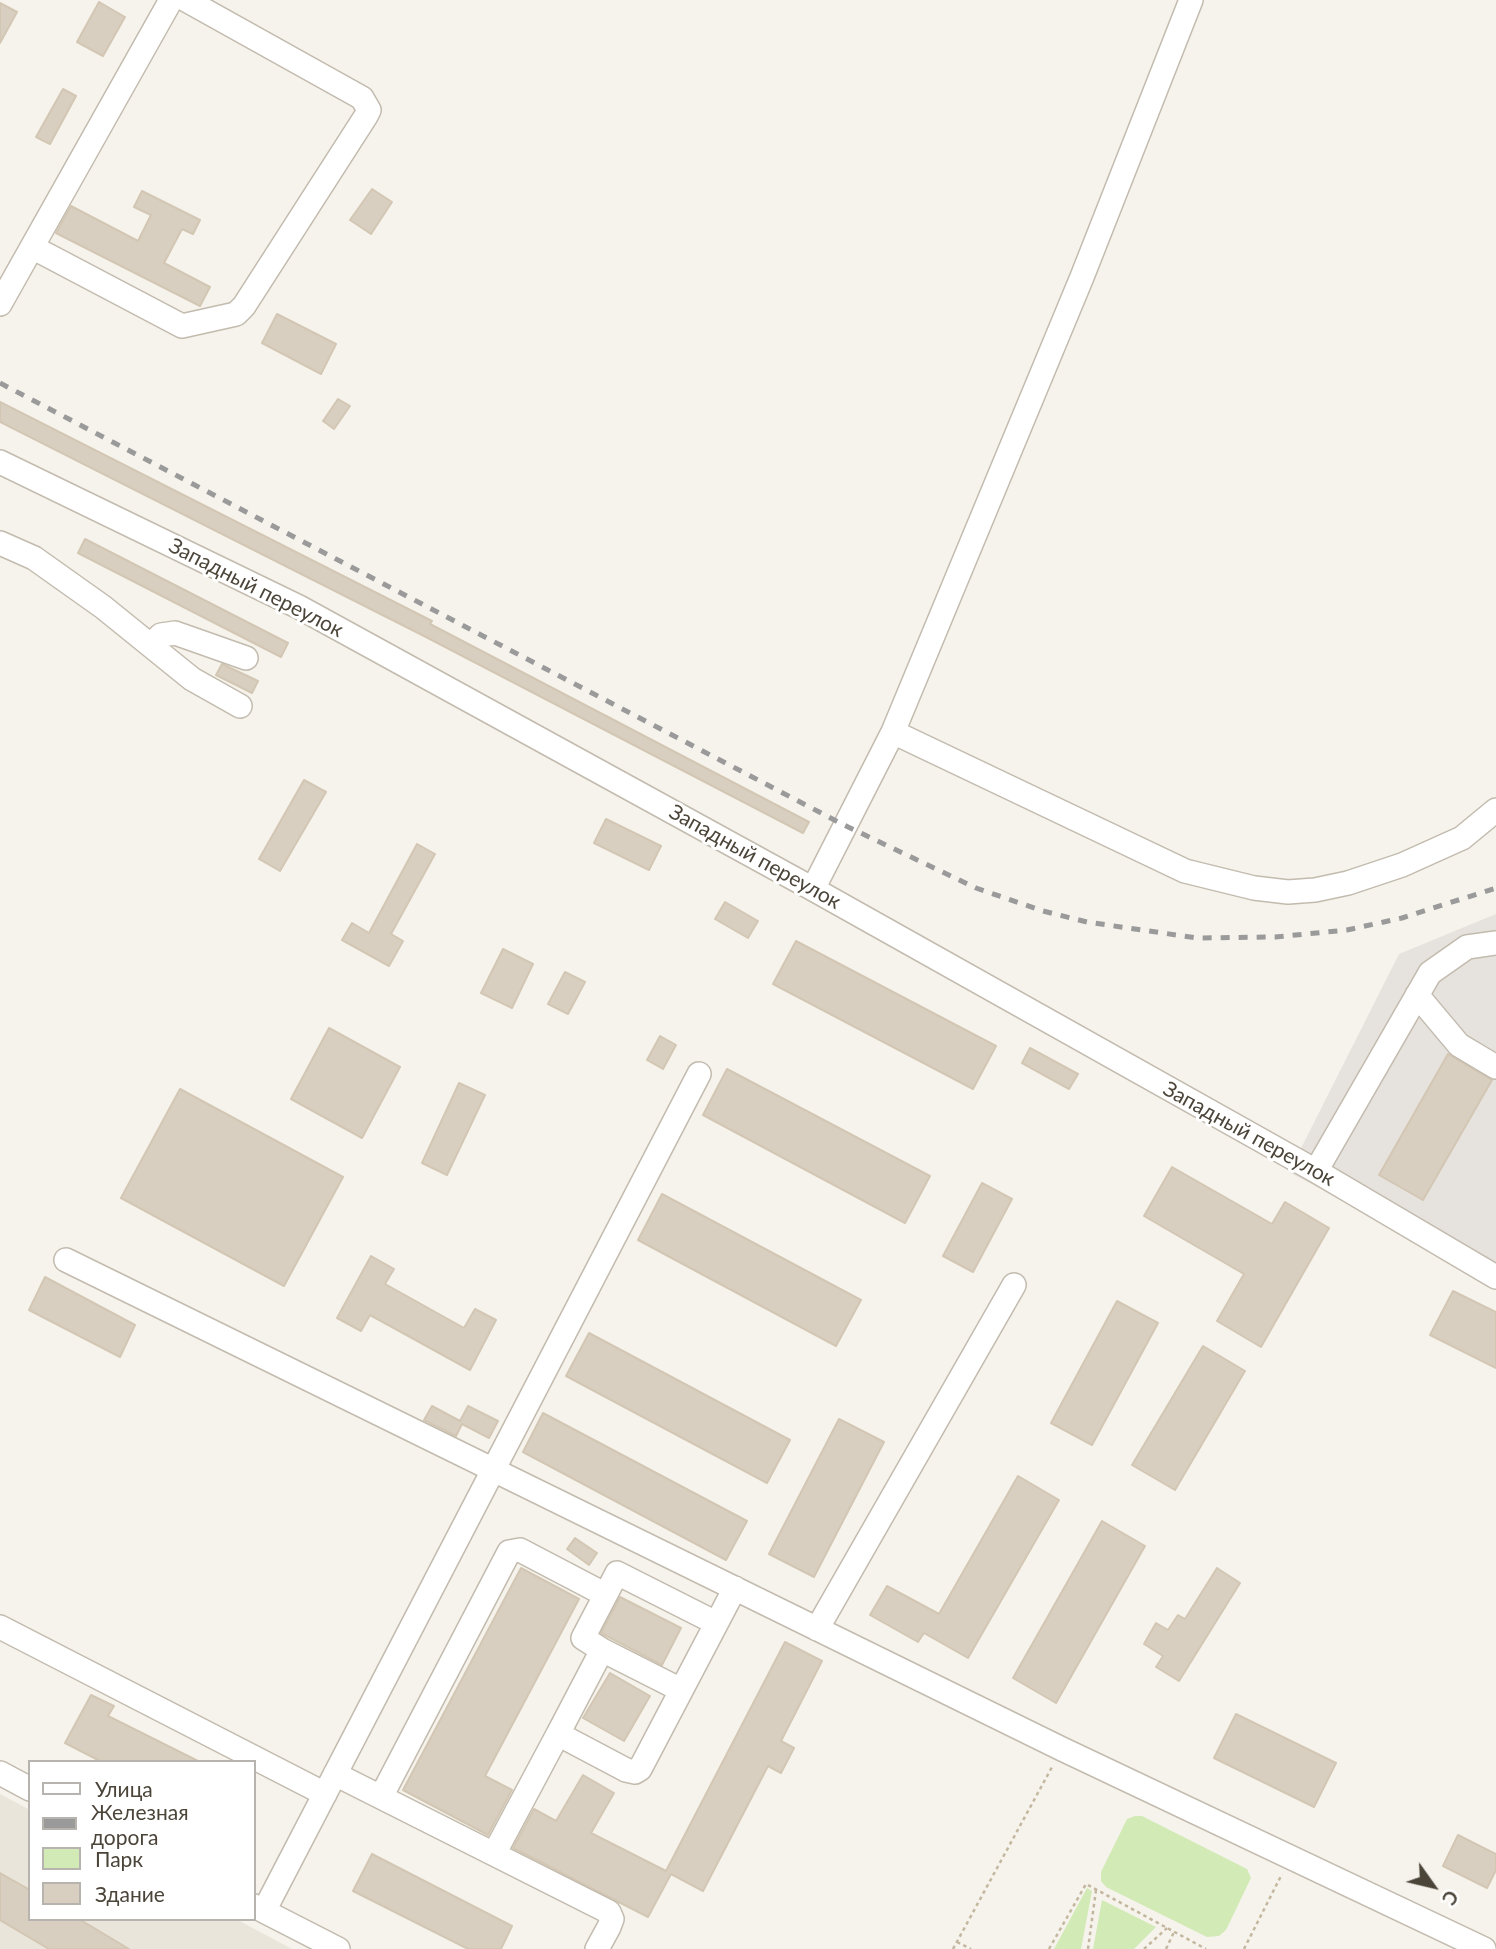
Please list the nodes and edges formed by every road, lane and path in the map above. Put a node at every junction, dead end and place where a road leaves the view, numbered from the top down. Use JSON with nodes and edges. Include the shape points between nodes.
{"nodes":[{"id":1,"x":171,"y":0,"type":"edge"},
{"id":2,"x":186,"y":0,"type":"edge"},
{"id":3,"x":1191,"y":0,"type":"edge"},
{"id":4,"x":32,"y":247,"type":"junction"},
{"id":5,"x":0,"y":304,"type":"edge"},
{"id":6,"x":0,"y":462,"type":"edge"},
{"id":7,"x":0,"y":543,"type":"edge"},
{"id":8,"x":151,"y":645,"type":"junction"},
{"id":9,"x":246,"y":658,"type":"dead end"},
{"id":10,"x":240,"y":706,"type":"dead end"},
{"id":11,"x":893,"y":732,"type":"junction"},
{"id":12,"x":1496,"y":810,"type":"edge"},
{"id":13,"x":813,"y":889,"type":"junction"},
{"id":14,"x":1496,"y":943,"type":"edge"},
{"id":15,"x":1417,"y":995,"type":"junction"},
{"id":16,"x":1496,"y":1068,"type":"edge"},
{"id":17,"x":699,"y":1074,"type":"dead end"},
{"id":18,"x":1316,"y":1171,"type":"junction"},
{"id":19,"x":66,"y":1260,"type":"dead end"},
{"id":20,"x":1496,"y":1277,"type":"edge"},
{"id":21,"x":1014,"y":1284,"type":"dead end"},
{"id":22,"x":492,"y":1469,"type":"junction"},
{"id":23,"x":735,"y":1588,"type":"junction"},
{"id":24,"x":604,"y":1594,"type":"junction"},
{"id":25,"x":716,"y":1623,"type":"junction"},
{"id":26,"x":0,"y":1626,"type":"edge"},
{"id":27,"x":817,"y":1629,"type":"junction"},
{"id":28,"x":602,"y":1650,"type":"junction"},
{"id":29,"x":681,"y":1690,"type":"junction"},
{"id":30,"x":558,"y":1734,"type":"junction"},
{"id":31,"x":1062,"y":1749,"type":"junction"},
{"id":32,"x":0,"y":1773,"type":"edge"},
{"id":33,"x":335,"y":1774,"type":"junction"},
{"id":34,"x":28,"y":1787,"type":"edge"},
{"id":35,"x":325,"y":1794,"type":"junction"},
{"id":36,"x":381,"y":1797,"type":"junction"},
{"id":37,"x":494,"y":1854,"type":"junction"},
{"id":38,"x":1290,"y":1858,"type":"junction"},
{"id":39,"x":1096,"y":1890,"type":"junction"},
{"id":40,"x":259,"y":1908,"type":"edge"},
{"id":41,"x":1167,"y":1928,"type":"junction"},
{"id":42,"x":1174,"y":1932,"type":"junction"},
{"id":43,"x":957,"y":1941,"type":"junction"},
{"id":44,"x":605,"y":1947,"type":"edge"},
{"id":45,"x":338,"y":1949,"type":"edge"},
{"id":46,"x":953,"y":1949,"type":"edge"},
{"id":47,"x":971,"y":1949,"type":"edge"},
{"id":48,"x":1049,"y":1949,"type":"edge"},
{"id":49,"x":1088,"y":1949,"type":"edge"},
{"id":50,"x":1144,"y":1949,"type":"edge"},
{"id":51,"x":1166,"y":1949,"type":"edge"},
{"id":52,"x":1206,"y":1949,"type":"edge"},
{"id":53,"x":1244,"y":1949,"type":"edge"},
{"id":54,"x":1483,"y":1949,"type":"edge"}],
"edges":[{"from":1,"to":4,"type":"street"},
{"from":2,"to":4,"type":"street","via":[[362,98],[369,110],[366,116],[236,314],[182,326]]},
{"from":3,"to":11,"type":"street"},
{"from":4,"to":5,"type":"street"},
{"from":6,"to":13,"type":"street","name":"Западный переулок","via":[[299,607]]},
{"from":7,"to":8,"type":"street","via":[[34,558]]},
{"from":8,"to":9,"type":"street","via":[[161,635],[175,633]]},
{"from":8,"to":10,"type":"street","via":[[192,679]]},
{"from":11,"to":12,"type":"street","via":[[1185,871],[1254,888],[1315,890],[1359,879],[1462,838]]},
{"from":11,"to":13,"type":"street"},
{"from":13,"to":18,"type":"street","name":"Западный переулок"},
{"from":14,"to":15,"type":"street","via":[[1467,947],[1430,973]]},
{"from":15,"to":16,"type":"street","via":[[1459,1045]]},
{"from":15,"to":18,"type":"street"},
{"from":17,"to":22,"type":"street"},
{"from":18,"to":20,"type":"street","name":"Западный переулок"},
{"from":19,"to":22,"type":"street"},
{"from":21,"to":27,"type":"street"},
{"from":22,"to":23,"type":"street"},
{"from":22,"to":33,"type":"street"},
{"from":23,"to":25,"type":"street"},
{"from":23,"to":27,"type":"street"},
{"from":24,"to":25,"type":"street","via":[[612,1577],[623,1574]]},
{"from":24,"to":28,"type":"street","via":[[583,1638]]},
{"from":24,"to":36,"type":"street","via":[[520,1550],[509,1552]]},
{"from":25,"to":29,"type":"street"},
{"from":26,"to":35,"type":"street"},
{"from":27,"to":31,"type":"street"},
{"from":28,"to":29,"type":"street"},
{"from":28,"to":30,"type":"street"},
{"from":29,"to":30,"type":"street","via":[[635,1772]]},
{"from":30,"to":37,"type":"street"},
{"from":31,"to":38,"type":"street"},
{"from":31,"to":43,"type":"path"},
{"from":32,"to":34,"type":"street"},
{"from":33,"to":35,"type":"street"},
{"from":33,"to":36,"type":"street"},
{"from":35,"to":40,"type":"street"},
{"from":36,"to":37,"type":"street"},
{"from":37,"to":44,"type":"street","via":[[609,1912],[612,1919]]},
{"from":38,"to":53,"type":"path"},
{"from":38,"to":54,"type":"street"},
{"from":39,"to":41,"type":"path"},
{"from":39,"to":48,"type":"path","via":[[1086,1884]]},
{"from":39,"to":49,"type":"path"},
{"from":40,"to":45,"type":"street"},
{"from":41,"to":42,"type":"path"},
{"from":41,"to":50,"type":"path"},
{"from":42,"to":51,"type":"path"},
{"from":42,"to":52,"type":"path"},
{"from":43,"to":46,"type":"path"},
{"from":43,"to":47,"type":"path"}]}
